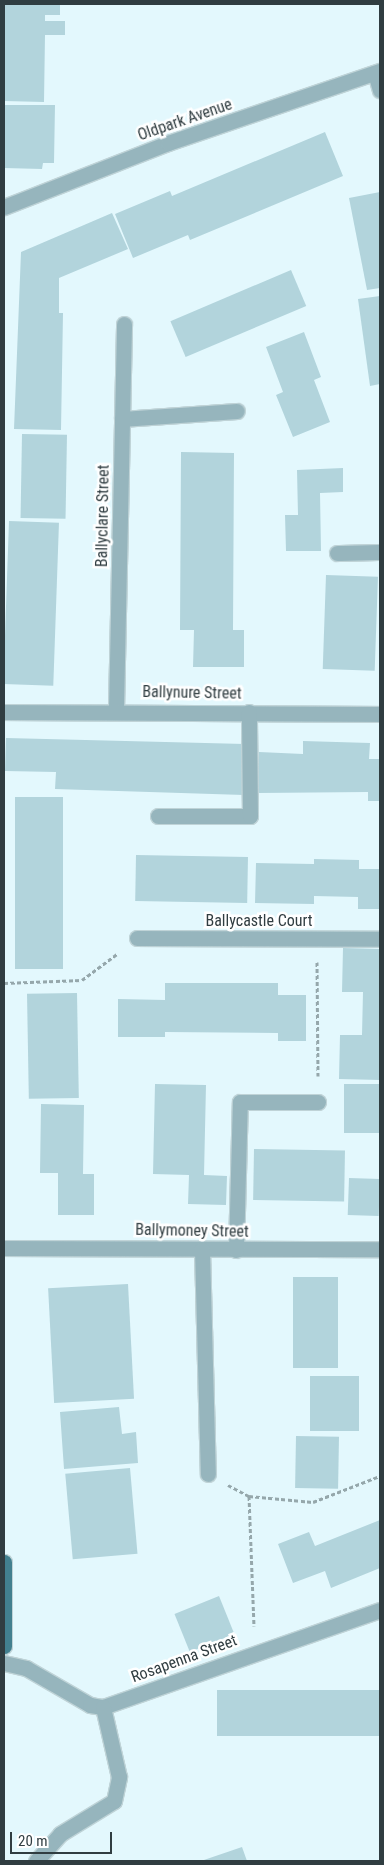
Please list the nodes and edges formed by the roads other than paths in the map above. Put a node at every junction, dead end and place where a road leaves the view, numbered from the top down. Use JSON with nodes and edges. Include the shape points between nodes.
{"nodes":[{"id":1,"x":378,"y":72,"type":"edge"},
{"id":2,"x":380,"y":90,"type":"edge"},
{"id":3,"x":4,"y":207,"type":"edge"},
{"id":4,"x":124,"y":324,"type":"dead end"},
{"id":5,"x":237,"y":411,"type":"dead end"},
{"id":6,"x":122,"y":419,"type":"junction"},
{"id":7,"x":380,"y":552,"type":"edge"},
{"id":8,"x":336,"y":553,"type":"dead end"},
{"id":9,"x":116,"y":709,"type":"junction"},
{"id":10,"x":4,"y":712,"type":"edge"},
{"id":11,"x":249,"y":712,"type":"junction"},
{"id":12,"x":380,"y":714,"type":"edge"},
{"id":13,"x":158,"y":816,"type":"dead end"},
{"id":14,"x":138,"y":938,"type":"road end"},
{"id":15,"x":380,"y":939,"type":"edge"},
{"id":16,"x":318,"y":1102,"type":"road end"},
{"id":17,"x":4,"y":1248,"type":"edge"},
{"id":18,"x":380,"y":1249,"type":"edge"},
{"id":19,"x":202,"y":1250,"type":"junction"},
{"id":20,"x":236,"y":1250,"type":"junction"},
{"id":21,"x":208,"y":1474,"type":"road end"},
{"id":22,"x":4,"y":1562,"type":"edge"},
{"id":23,"x":380,"y":1610,"type":"edge"},
{"id":24,"x":4,"y":1646,"type":"edge"},
{"id":25,"x":4,"y":1663,"type":"edge"},
{"id":26,"x":103,"y":1707,"type":"junction"},
{"id":27,"x":36,"y":1861,"type":"edge"}],
"edges":[{"from":1,"to":2,"type":"street"},
{"from":1,"to":3,"type":"street","name":"Oldpark Avenue","via":[[168,143]]},
{"from":4,"to":6,"type":"street","name":"Ballyclare Street"},
{"from":5,"to":6,"type":"street"},
{"from":6,"to":9,"type":"street","name":"Ballyclare Street"},
{"from":7,"to":8,"type":"street"},
{"from":9,"to":10,"type":"street","name":"Ballynure Street"},
{"from":9,"to":11,"type":"street","name":"Ballynure Street"},
{"from":11,"to":12,"type":"street","name":"Ballynure Street"},
{"from":11,"to":13,"type":"street","via":[[250,816]]},
{"from":14,"to":15,"type":"street","name":"Ballycastle Court"},
{"from":16,"to":20,"type":"street","via":[[240,1102]]},
{"from":17,"to":19,"type":"street","name":"Ballymoney Street"},
{"from":18,"to":20,"type":"street","name":"Ballymoney Street"},
{"from":19,"to":20,"type":"street","name":"Ballymoney Street"},
{"from":19,"to":21,"type":"street"},
{"from":22,"to":24,"type":"main road"},
{"from":23,"to":26,"type":"street","name":"Rosapenna Street"},
{"from":25,"to":26,"type":"street","via":[[26,1668],[90,1706]]},
{"from":26,"to":27,"type":"street","via":[[119,1777],[116,1797],[101,1812],[60,1834]]}]}
